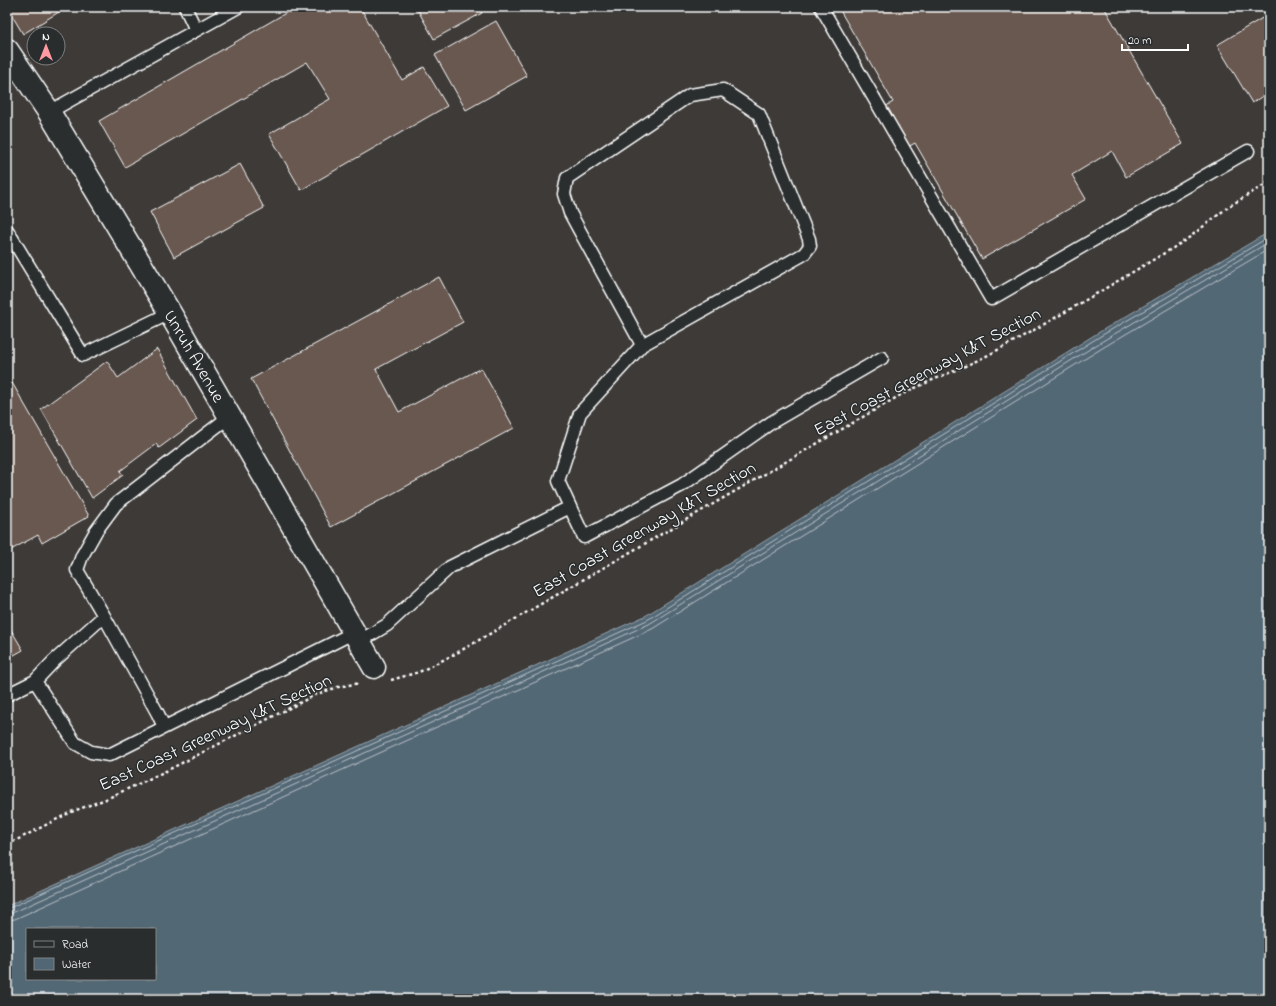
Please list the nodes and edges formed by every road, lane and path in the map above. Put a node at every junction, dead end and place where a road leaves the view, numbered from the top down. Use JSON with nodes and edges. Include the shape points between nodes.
{"nodes":[{"id":1,"x":185,"y":7,"type":"edge"},
{"id":2,"x":238,"y":7,"type":"edge"},
{"id":3,"x":821,"y":7,"type":"edge"},
{"id":4,"x":196,"y":30,"type":"junction"},
{"id":5,"x":7,"y":50,"type":"edge"},
{"id":6,"x":49,"y":112,"type":"junction"},
{"id":7,"x":1248,"y":151,"type":"dead end"},
{"id":8,"x":1269,"y":182,"type":"edge"},
{"id":9,"x":7,"y":230,"type":"edge"},
{"id":10,"x":170,"y":313,"type":"junction"},
{"id":11,"x":642,"y":345,"type":"junction"},
{"id":12,"x":882,"y":358,"type":"dead end"},
{"id":13,"x":230,"y":416,"type":"junction"},
{"id":14,"x":570,"y":507,"type":"junction"},
{"id":15,"x":104,"y":616,"type":"junction"},
{"id":16,"x":357,"y":636,"type":"junction"},
{"id":17,"x":373,"y":677,"type":"junction"},
{"id":18,"x":35,"y":681,"type":"junction"},
{"id":19,"x":7,"y":695,"type":"edge"},
{"id":20,"x":164,"y":727,"type":"junction"},
{"id":21,"x":7,"y":844,"type":"edge"}],
"edges":[{"from":1,"to":4,"type":"lane"},
{"from":2,"to":4,"type":"lane"},
{"from":3,"to":7,"type":"lane","via":[[991,299]]},
{"from":4,"to":6,"type":"lane"},
{"from":5,"to":6,"type":"street","name":"Unruh Avenue"},
{"from":6,"to":10,"type":"street","name":"Unruh Avenue"},
{"from":8,"to":17,"type":"path","name":"East Coast Greenway K&T Section","via":[[1228,207],[1174,248],[1017,339],[974,362],[899,396],[455,654],[405,677]]},
{"from":9,"to":10,"type":"lane","via":[[83,355]]},
{"from":10,"to":13,"type":"street","name":"Unruh Avenue"},
{"from":11,"to":11,"type":"lane","via":[[804,254],[810,246],[759,114],[723,90],[690,95],[567,178],[564,194],[570,213]]},
{"from":11,"to":14,"type":"lane","via":[[580,413],[558,481]]},
{"from":12,"to":14,"type":"lane","via":[[772,422],[682,485],[584,537]]},
{"from":13,"to":15,"type":"lane","via":[[116,504],[96,531],[77,570]]},
{"from":13,"to":16,"type":"street","name":"Unruh Avenue"},
{"from":14,"to":16,"type":"lane","via":[[450,568],[387,625]]},
{"from":15,"to":18,"type":"lane"},
{"from":15,"to":20,"type":"lane"},
{"from":16,"to":17,"type":"street","name":"Unruh Avenue"},
{"from":16,"to":20,"type":"lane"},
{"from":17,"to":21,"type":"path","name":"East Coast Greenway K&T Section","via":[[317,694],[166,771],[71,812]]},
{"from":18,"to":19,"type":"lane"},
{"from":18,"to":20,"type":"lane","via":[[75,744],[91,752],[109,754]]}]}
